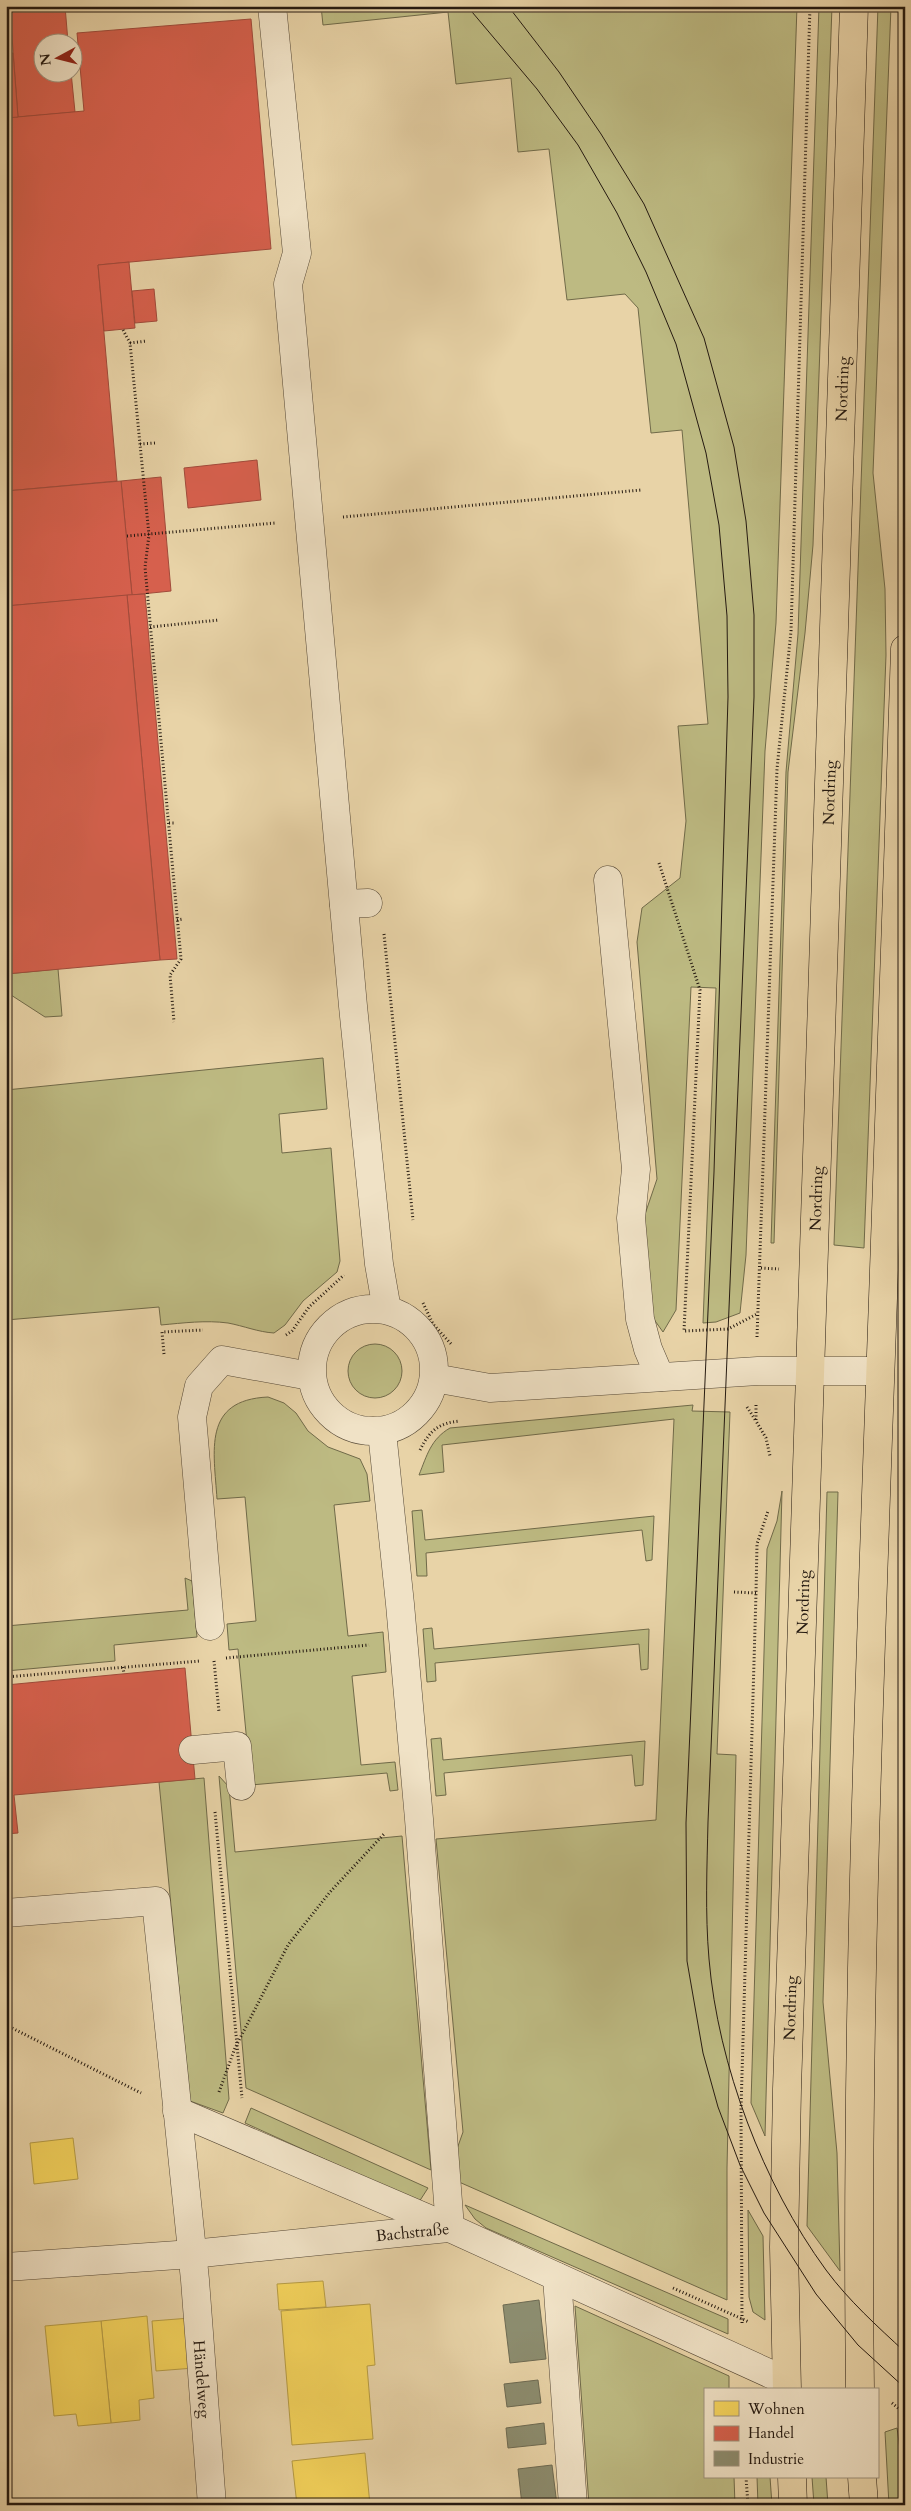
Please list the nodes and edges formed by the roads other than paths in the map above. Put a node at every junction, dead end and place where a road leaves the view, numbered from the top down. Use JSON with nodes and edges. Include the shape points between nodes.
{"nodes":[{"id":1,"x":272,"y":6,"type":"edge"},
{"id":2,"x":854,"y":6,"type":"edge"},
{"id":3,"x":905,"y":649,"type":"edge"},
{"id":4,"x":608,"y":880,"type":"dead end"},
{"id":5,"x":386,"y":1310,"type":"junction"},
{"id":6,"x":811,"y":1370,"type":"junction"},
{"id":7,"x":879,"y":1370,"type":"junction"},
{"id":8,"x":310,"y":1376,"type":"junction"},
{"id":9,"x":660,"y":1376,"type":"junction"},
{"id":10,"x":434,"y":1378,"type":"junction"},
{"id":11,"x":382,"y":1432,"type":"junction"},
{"id":12,"x":210,"y":1626,"type":"dead end"},
{"id":13,"x":193,"y":1750,"type":"dead end"},
{"id":14,"x":241,"y":1786,"type":"dead end"},
{"id":15,"x":6,"y":1913,"type":"edge"},
{"id":16,"x":177,"y":2111,"type":"junction"},
{"id":17,"x":450,"y":2228,"type":"junction"},
{"id":18,"x":192,"y":2254,"type":"junction"},
{"id":19,"x":6,"y":2267,"type":"edge"},
{"id":20,"x":558,"y":2277,"type":"junction"},
{"id":21,"x":792,"y":2387,"type":"edge"},
{"id":22,"x":860,"y":2388,"type":"edge"},
{"id":23,"x":792,"y":2478,"type":"edge"},
{"id":24,"x":862,"y":2478,"type":"edge"},
{"id":25,"x":212,"y":2505,"type":"edge"},
{"id":26,"x":573,"y":2505,"type":"edge"},
{"id":27,"x":793,"y":2505,"type":"edge"},
{"id":28,"x":864,"y":2505,"type":"edge"}],
"edges":[{"from":1,"to":5,"type":"street","via":[[287,59],[297,253],[288,284],[309,520],[356,904],[379,1264]]},
{"from":2,"to":6,"type":"main road","name":"Nordring"},
{"from":3,"to":7,"type":"main road"},
{"from":4,"to":9,"type":"street","via":[[636,1169],[631,1218],[640,1319]]},
{"from":5,"to":8,"type":"street","via":[[368,1308],[333,1322],[321,1336]]},
{"from":5,"to":10,"type":"street","via":[[403,1316],[428,1342],[434,1360]]},
{"from":6,"to":7,"type":"street"},
{"from":6,"to":9,"type":"street"},
{"from":6,"to":21,"type":"main road","name":"Nordring","via":[[784,2247]]},
{"from":7,"to":22,"type":"main road","via":[[859,2126]]},
{"from":8,"to":11,"type":"street","via":[[326,1410],[341,1424],[361,1431]]},
{"from":8,"to":12,"type":"street","via":[[222,1360],[200,1386],[192,1417]]},
{"from":9,"to":10,"type":"street","via":[[490,1388]]},
{"from":10,"to":11,"type":"street","via":[[428,1397],[417,1414],[401,1426]]},
{"from":11,"to":17,"type":"street","via":[[419,1819]]},
{"from":13,"to":14,"type":"street","via":[[237,1746]]},
{"from":15,"to":16,"type":"street","name":"Händelweg","via":[[156,1901]]},
{"from":16,"to":17,"type":"street"},
{"from":16,"to":18,"type":"street","name":"Händelweg"},
{"from":17,"to":18,"type":"street","name":"Bachstraße"},
{"from":17,"to":20,"type":"street","name":"Bachstraße"},
{"from":18,"to":19,"type":"street","name":"Bachstraße"},
{"from":18,"to":25,"type":"street","name":"Händelweg"},
{"from":20,"to":21,"type":"street","name":"Bachstraße"},
{"from":20,"to":26,"type":"street"},
{"from":23,"to":27,"type":"main road"},
{"from":24,"to":28,"type":"main road"}]}
